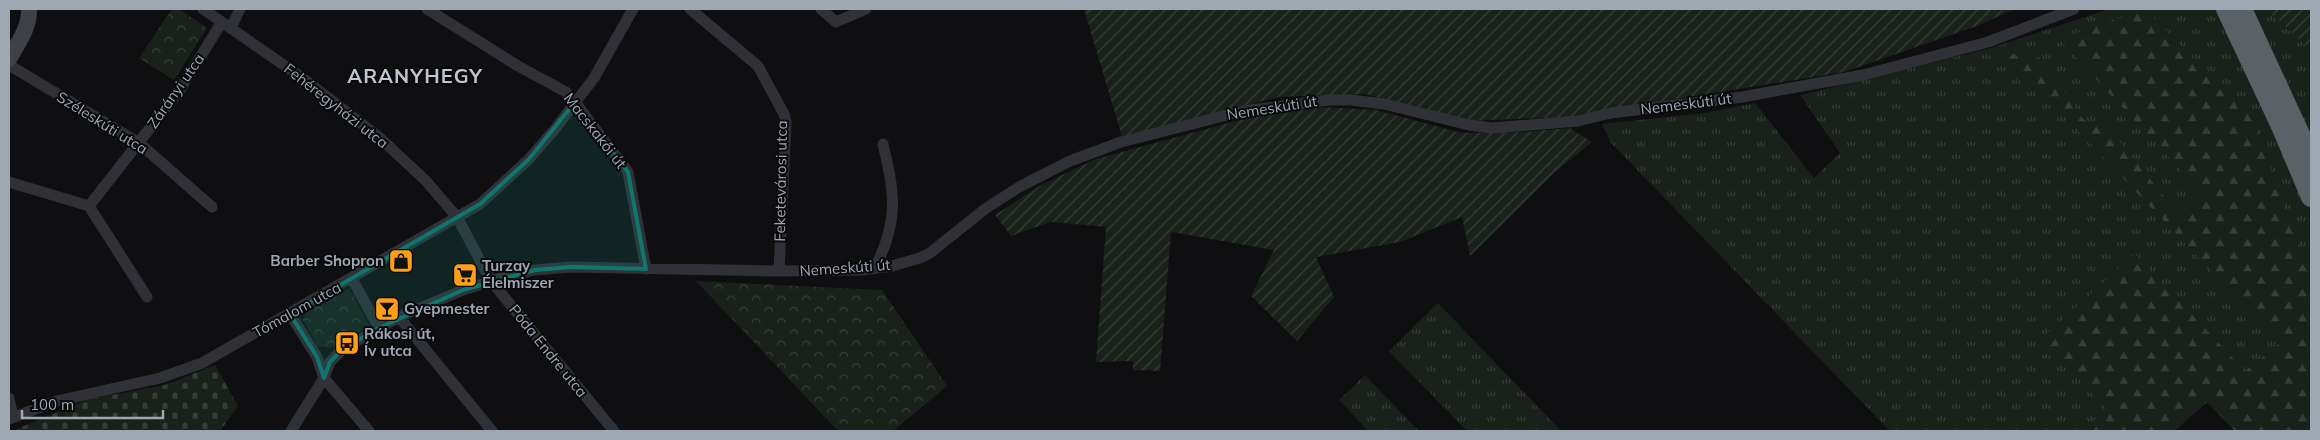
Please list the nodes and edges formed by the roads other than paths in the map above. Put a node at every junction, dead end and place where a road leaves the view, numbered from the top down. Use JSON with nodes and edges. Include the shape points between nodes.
{"nodes":[{"id":1,"x":29,"y":9,"type":"edge"},
{"id":2,"x":203,"y":9,"type":"edge"},
{"id":3,"x":240,"y":9,"type":"edge"},
{"id":4,"x":427,"y":9,"type":"edge"},
{"id":5,"x":633,"y":9,"type":"edge"},
{"id":6,"x":690,"y":9,"type":"edge"},
{"id":7,"x":866,"y":9,"type":"edge"},
{"id":8,"x":2074,"y":9,"type":"edge"},
{"id":9,"x":2226,"y":9,"type":"edge"},
{"id":10,"x":2242,"y":9,"type":"edge"},
{"id":11,"x":824,"y":12,"type":"edge"},
{"id":12,"x":227,"y":25,"type":"junction"},
{"id":13,"x":9,"y":59,"type":"edge"},
{"id":14,"x":9,"y":65,"type":"edge"},
{"id":15,"x":575,"y":102,"type":"junction"},
{"id":16,"x":139,"y":143,"type":"junction"},
{"id":17,"x":883,"y":144,"type":"dead end"},
{"id":18,"x":2311,"y":158,"type":"edge"},
{"id":19,"x":9,"y":182,"type":"edge"},
{"id":20,"x":2311,"y":197,"type":"edge"},
{"id":21,"x":89,"y":206,"type":"junction"},
{"id":22,"x":212,"y":207,"type":"dead end"},
{"id":23,"x":457,"y":217,"type":"junction"},
{"id":24,"x":875,"y":268,"type":"junction"},
{"id":25,"x":646,"y":269,"type":"junction"},
{"id":26,"x":779,"y":271,"type":"junction"},
{"id":27,"x":352,"y":279,"type":"junction"},
{"id":28,"x":491,"y":280,"type":"junction"},
{"id":29,"x":147,"y":297,"type":"dead end"},
{"id":30,"x":290,"y":314,"type":"junction"},
{"id":31,"x":399,"y":317,"type":"junction"},
{"id":32,"x":378,"y":328,"type":"junction"},
{"id":33,"x":324,"y":378,"type":"junction"},
{"id":34,"x":9,"y":398,"type":"edge"},
{"id":35,"x":11,"y":418,"type":"edge"},
{"id":36,"x":291,"y":431,"type":"edge"},
{"id":37,"x":369,"y":431,"type":"edge"},
{"id":38,"x":492,"y":431,"type":"edge"},
{"id":39,"x":614,"y":431,"type":"edge"}],
"edges":[{"from":1,"to":13,"type":"street","via":[[30,18]]},
{"from":2,"to":12,"type":"street","name":"Fehéregyházi utca"},
{"from":3,"to":12,"type":"street","name":"Zárányi utca"},
{"from":4,"to":15,"type":"street","name":"Macskakői út","via":[[518,66],[551,82]]},
{"from":5,"to":15,"type":"street","name":"Tómalom utca","via":[[594,78]]},
{"from":6,"to":26,"type":"street","name":"Feketevárosi utca","via":[[758,66],[784,114]]},
{"from":7,"to":11,"type":"street","via":[[836,22]]},
{"from":8,"to":24,"type":"street","name":"Nemeskúti út","via":[[1988,42],[1863,75],[1578,121],[1492,128],[1384,104],[1351,100],[1243,111],[1121,142],[1070,161],[992,204],[930,253],[906,263]]},
{"from":9,"to":20,"type":"highway","via":[[2282,126]]},
{"from":10,"to":18,"type":"highway"},
{"from":12,"to":16,"type":"street","name":"Zárányi utca"},
{"from":12,"to":23,"type":"street","name":"Fehéregyházi utca","via":[[379,137],[426,181]]},
{"from":14,"to":16,"type":"street","name":"Széleskúti utca"},
{"from":15,"to":23,"type":"street","name":"Tómalom utca","via":[[529,160],[480,204]]},
{"from":15,"to":25,"type":"street","name":"Macskakői út","via":[[628,172]]},
{"from":16,"to":21,"type":"street","name":"Zárányi utca"},
{"from":16,"to":22,"type":"street","name":"Széleskúti utca"},
{"from":17,"to":24,"type":"street","via":[[893,194],[893,214],[889,236]]},
{"from":19,"to":21,"type":"street"},
{"from":21,"to":29,"type":"street"},
{"from":23,"to":27,"type":"street","name":"Tómalom utca"},
{"from":23,"to":28,"type":"street","name":"Póda Endre utca"},
{"from":24,"to":26,"type":"street","name":"Nemeskúti út"},
{"from":25,"to":26,"type":"street","name":"Nemeskúti út"},
{"from":25,"to":28,"type":"street","name":"Nemeskúti út","via":[[571,267],[534,270]]},
{"from":27,"to":30,"type":"street","name":"Tómalom utca"},
{"from":27,"to":32,"type":"street"},
{"from":28,"to":31,"type":"street","name":"Nemeskúti út"},
{"from":28,"to":39,"type":"street","name":"Póda Endre utca"},
{"from":30,"to":33,"type":"street","via":[[317,357]]},
{"from":30,"to":35,"type":"street","name":"Tómalom utca","via":[[184,371],[57,401]]},
{"from":31,"to":32,"type":"street","name":"Nemeskúti út"},
{"from":31,"to":38,"type":"street"},
{"from":32,"to":33,"type":"street","name":"Nemeskúti út","via":[[343,349],[330,362]]},
{"from":33,"to":36,"type":"street","name":"Nemeskúti út"},
{"from":33,"to":37,"type":"street"},
{"from":34,"to":35,"type":"street"}]}
